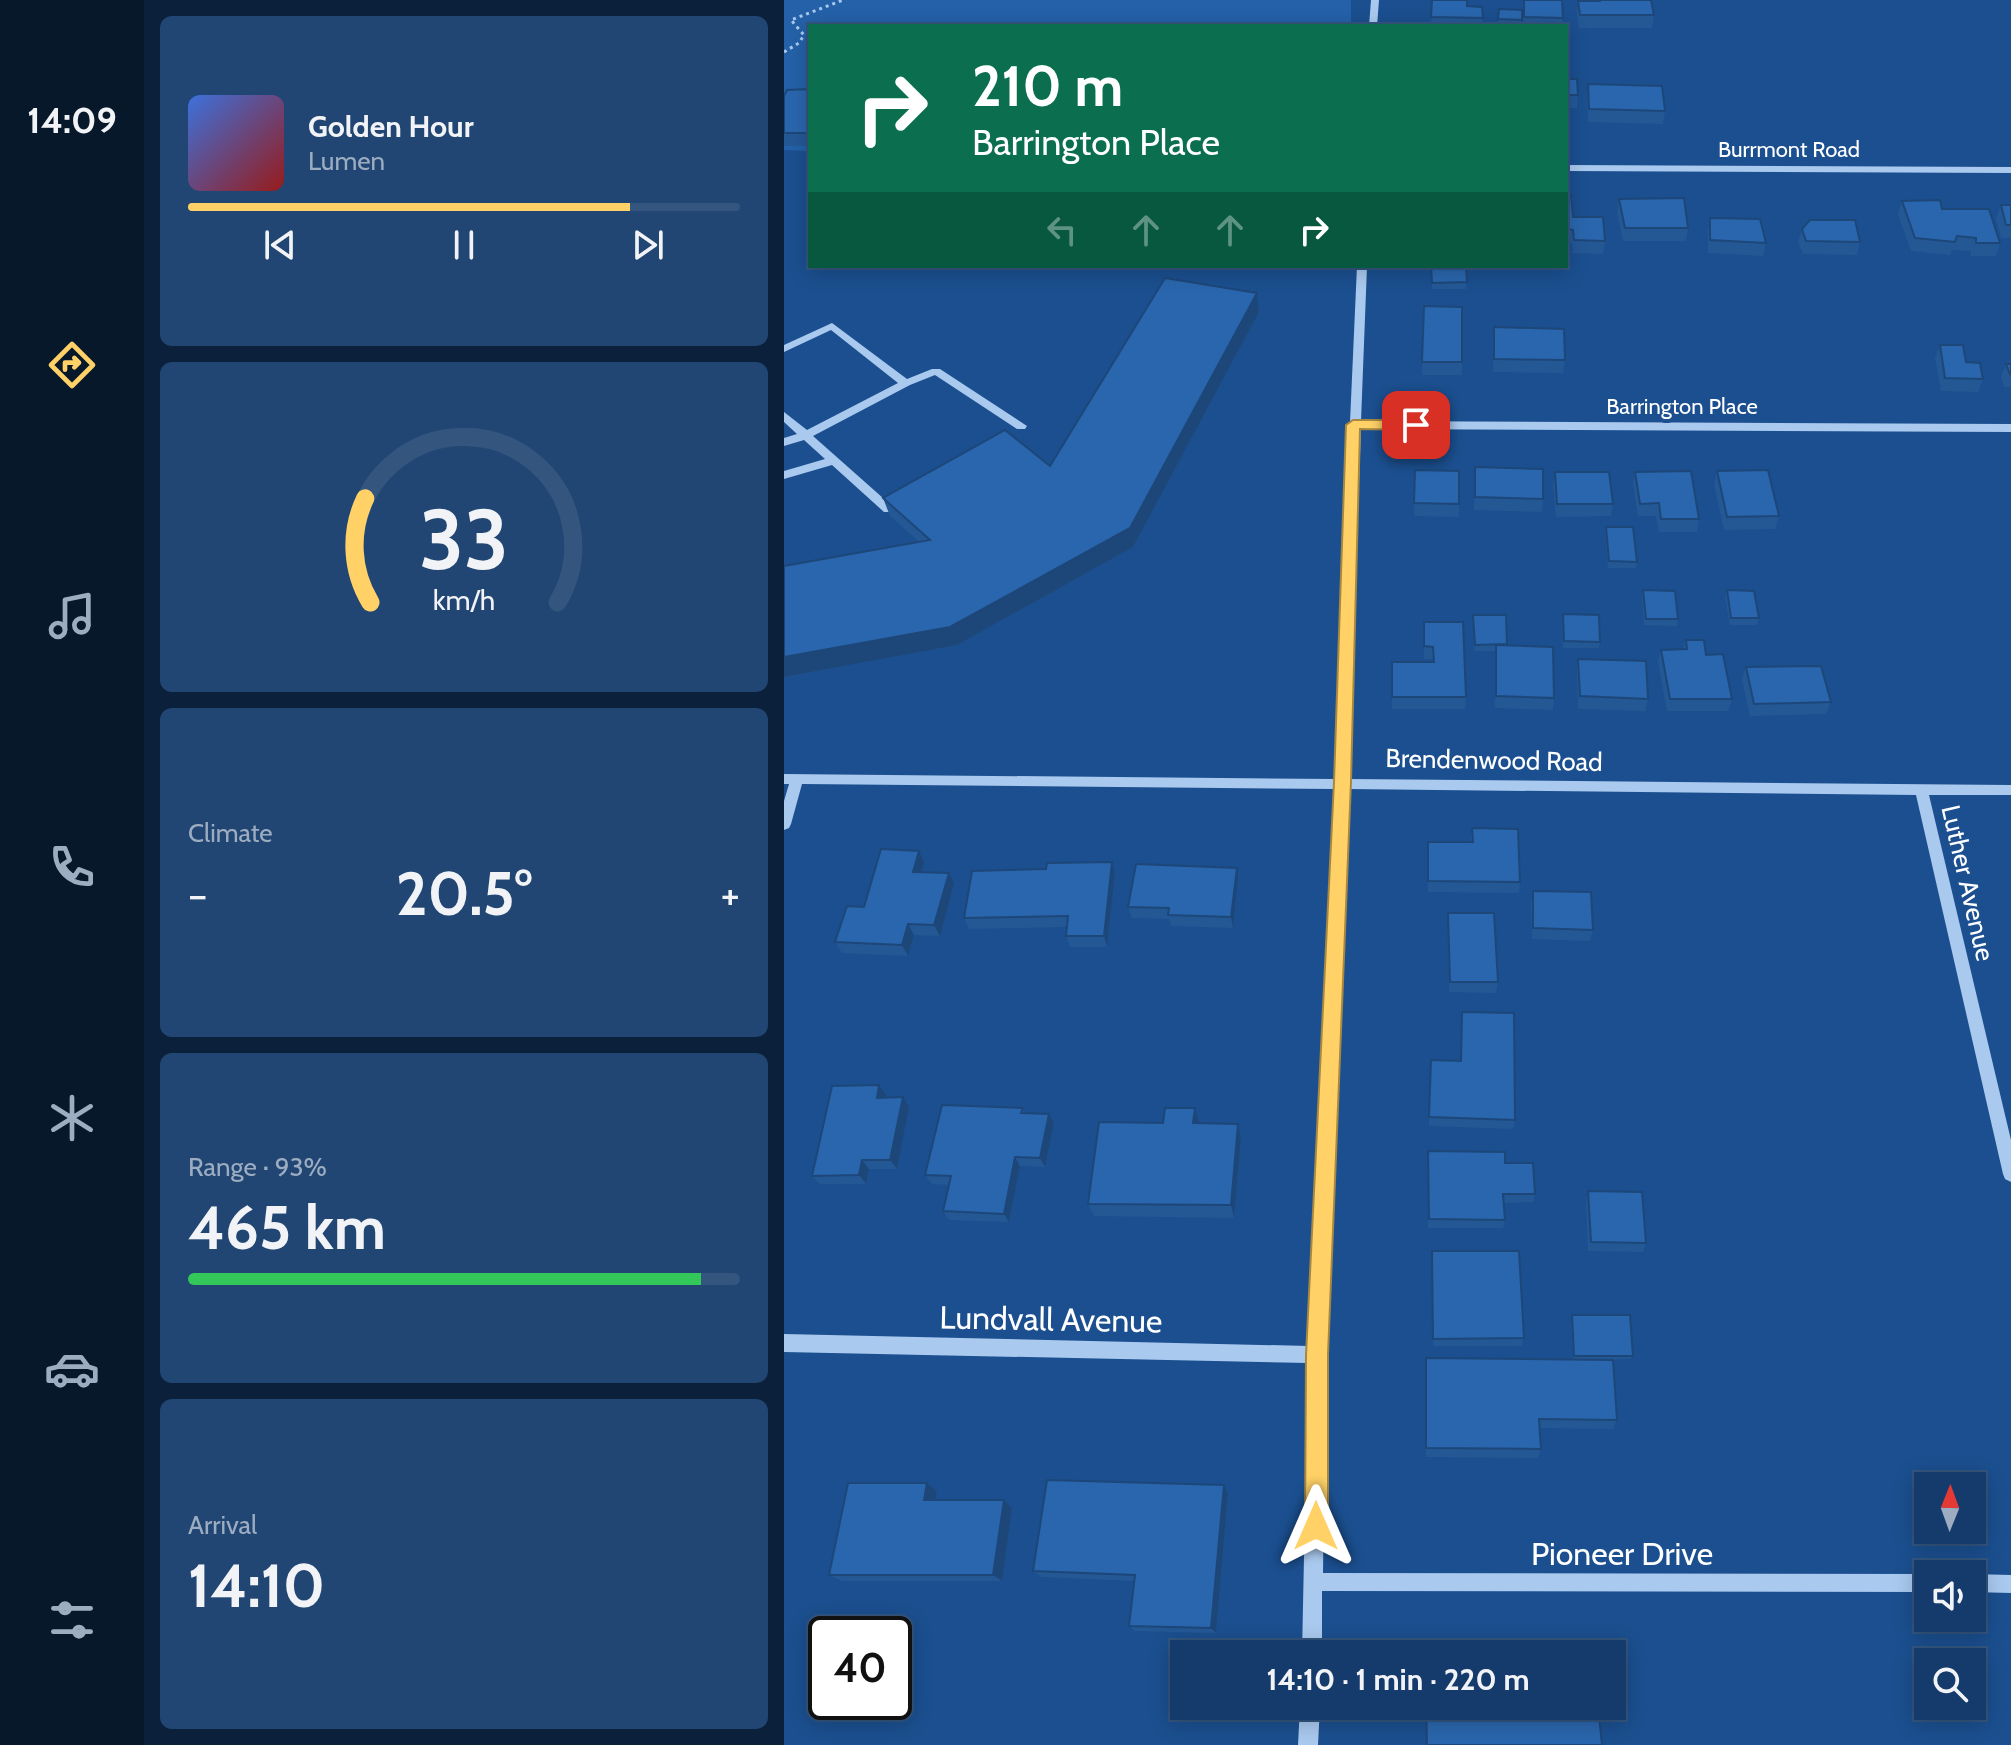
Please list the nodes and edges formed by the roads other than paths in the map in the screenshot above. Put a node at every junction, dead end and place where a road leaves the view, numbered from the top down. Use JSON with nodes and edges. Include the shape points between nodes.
{"nodes":[{"id":1,"x":1375,"y":0,"type":"edge"},
{"id":2,"x":1373,"y":24,"type":"edge"},
{"id":3,"x":1568,"y":168,"type":"edge"},
{"id":4,"x":2011,"y":170,"type":"edge"},
{"id":5,"x":1362,"y":268,"type":"edge"},
{"id":6,"x":784,"y":349,"type":"edge"},
{"id":7,"x":906,"y":383,"type":"junction"},
{"id":8,"x":784,"y":416,"type":"edge"},
{"id":9,"x":1353,"y":425,"type":"junction"},
{"id":10,"x":1021,"y":426,"type":"dead end"},
{"id":11,"x":2011,"y":428,"type":"edge"},
{"id":12,"x":806,"y":435,"type":"junction"},
{"id":13,"x":784,"y":442,"type":"edge"},
{"id":14,"x":832,"y":461,"type":"junction"},
{"id":15,"x":784,"y":475,"type":"edge"},
{"id":16,"x":888,"y":509,"type":"edge"},
{"id":17,"x":791,"y":780,"type":"edge"},
{"id":18,"x":1342,"y":782,"type":"junction"},
{"id":19,"x":1921,"y":789,"type":"junction"},
{"id":20,"x":2011,"y":790,"type":"edge"},
{"id":21,"x":784,"y":824,"type":"edge"},
{"id":22,"x":2011,"y":1174,"type":"edge"},
{"id":23,"x":784,"y":1343,"type":"edge"},
{"id":24,"x":1317,"y":1355,"type":"junction"},
{"id":25,"x":1316,"y":1582,"type":"junction"},
{"id":26,"x":1914,"y":1583,"type":"edge"},
{"id":27,"x":1986,"y":1583,"type":"edge"},
{"id":28,"x":2011,"y":1584,"type":"edge"},
{"id":29,"x":1313,"y":1640,"type":"edge"},
{"id":30,"x":1309,"y":1720,"type":"edge"},
{"id":31,"x":1308,"y":1745,"type":"edge"}],
"edges":[{"from":1,"to":2,"type":"street"},
{"from":3,"to":4,"type":"street","name":"Burrmont Road"},
{"from":5,"to":9,"type":"street"},
{"from":6,"to":7,"type":"street","via":[[832,326]]},
{"from":7,"to":10,"type":"street","via":[[936,371]]},
{"from":7,"to":12,"type":"street"},
{"from":8,"to":12,"type":"street"},
{"from":9,"to":11,"type":"street","name":"Barrington Place"},
{"from":9,"to":18,"type":"street"},
{"from":12,"to":13,"type":"street"},
{"from":12,"to":14,"type":"street"},
{"from":14,"to":15,"type":"street"},
{"from":14,"to":16,"type":"street"},
{"from":17,"to":18,"type":"street","name":"Brendenwood Road"},
{"from":17,"to":21,"type":"street"},
{"from":18,"to":19,"type":"street","name":"Brendenwood Road"},
{"from":18,"to":24,"type":"street"},
{"from":19,"to":20,"type":"street","name":"Brendenwood Road"},
{"from":19,"to":22,"type":"street","name":"Luther Avenue"},
{"from":23,"to":24,"type":"street","name":"Lundvall Avenue"},
{"from":24,"to":25,"type":"street"},
{"from":25,"to":26,"type":"street","name":"Pioneer Drive"},
{"from":25,"to":29,"type":"street"},
{"from":27,"to":28,"type":"street"},
{"from":30,"to":31,"type":"street"}]}
